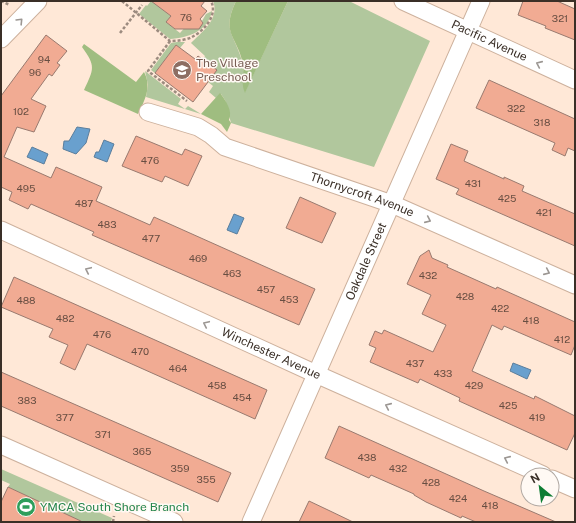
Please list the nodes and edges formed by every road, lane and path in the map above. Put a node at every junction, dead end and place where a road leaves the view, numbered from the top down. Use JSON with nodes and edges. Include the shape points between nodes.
{"nodes":[{"id":1,"x":1,"y":1,"type":"edge"},
{"id":2,"x":38,"y":1,"type":"edge"},
{"id":3,"x":122,"y":1,"type":"edge"},
{"id":4,"x":211,"y":1,"type":"edge"},
{"id":5,"x":403,"y":1,"type":"edge"},
{"id":6,"x":481,"y":1,"type":"edge"},
{"id":7,"x":10,"y":5,"type":"dead end"},
{"id":8,"x":142,"y":5,"type":"dead end"},
{"id":9,"x":136,"y":14,"type":"junction"},
{"id":10,"x":467,"y":31,"type":"junction"},
{"id":11,"x":120,"y":33,"type":"dead end"},
{"id":12,"x":1,"y":39,"type":"edge"},
{"id":13,"x":170,"y":41,"type":"junction"},
{"id":14,"x":575,"y":80,"type":"edge"},
{"id":15,"x":187,"y":102,"type":"dead end"},
{"id":16,"x":148,"y":112,"type":"dead end"},
{"id":17,"x":392,"y":204,"type":"junction"},
{"id":18,"x":1,"y":230,"type":"edge"},
{"id":19,"x":575,"y":285,"type":"edge"},
{"id":20,"x":316,"y":374,"type":"junction"},
{"id":21,"x":1,"y":445,"type":"edge"},
{"id":22,"x":525,"y":467,"type":"edge"},
{"id":23,"x":560,"y":482,"type":"edge"},
{"id":24,"x":575,"y":489,"type":"edge"},
{"id":25,"x":114,"y":516,"type":"dead end"},
{"id":26,"x":113,"y":522,"type":"edge"},
{"id":27,"x":174,"y":522,"type":"edge"},
{"id":28,"x":251,"y":522,"type":"edge"}],
"edges":[{"from":1,"to":7,"type":"path"},
{"from":12,"to":2,"type":"street","one_way":true},
{"from":3,"to":9,"type":"path"},
{"from":4,"to":13,"type":"path","via":[[213,15],[205,27],[192,37]]},
{"from":5,"to":10,"type":"street","name":"Pacific Avenue"},
{"from":6,"to":10,"type":"street","name":"Oakdale Street"},
{"from":8,"to":9,"type":"path"},
{"from":9,"to":11,"type":"path"},
{"from":9,"to":13,"type":"path"},
{"from":14,"to":10,"type":"street","name":"Pacific Avenue","one_way":true},
{"from":10,"to":17,"type":"street","name":"Oakdale Street"},
{"from":13,"to":15,"type":"path","via":[[148,71]]},
{"from":16,"to":17,"type":"street","name":"Thornycroft Avenue","via":[[198,127],[225,147]]},
{"from":17,"to":19,"type":"street","name":"Thornycroft Avenue","one_way":true},
{"from":17,"to":20,"type":"street","name":"Oakdale Street"},
{"from":20,"to":18,"type":"street","name":"Winchester Avenue","one_way":true},
{"from":22,"to":20,"type":"street","name":"Winchester Avenue","one_way":true},
{"from":20,"to":28,"type":"street","name":"Oakdale Street"},
{"from":21,"to":27,"type":"street"},
{"from":23,"to":24,"type":"street"},
{"from":25,"to":26,"type":"path"}]}
